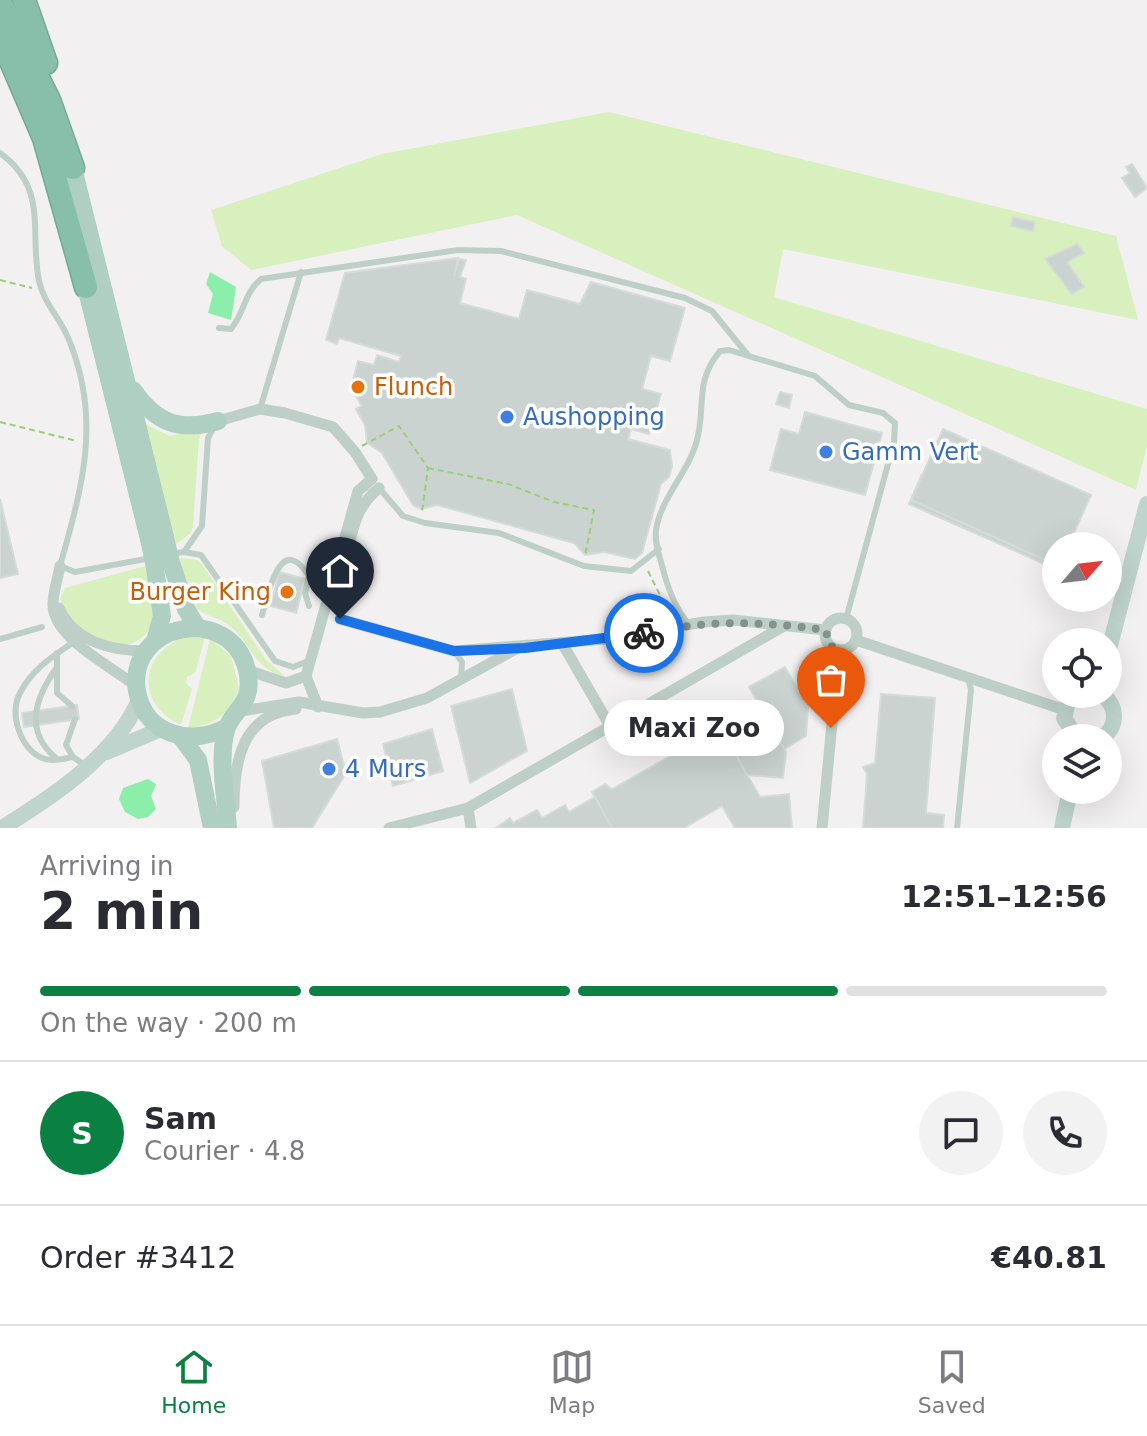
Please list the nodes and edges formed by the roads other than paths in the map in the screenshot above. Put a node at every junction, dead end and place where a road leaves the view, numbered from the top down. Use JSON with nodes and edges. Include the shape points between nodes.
{"nodes":[{"id":1,"x":24,"y":0,"type":"edge"},
{"id":2,"x":0,"y":2,"type":"edge"},
{"id":3,"x":0,"y":36,"type":"edge"},
{"id":4,"x":0,"y":153,"type":"edge"},
{"id":5,"x":73,"y":168,"type":"junction"},
{"id":6,"x":301,"y":272,"type":"junction"},
{"id":7,"x":86,"y":287,"type":"joint"},
{"id":8,"x":219,"y":328,"type":"dead end"},
{"id":9,"x":747,"y":354,"type":"junction"},
{"id":10,"x":126,"y":380,"type":"junction"},
{"id":11,"x":260,"y":409,"type":"junction"},
{"id":12,"x":218,"y":421,"type":"junction"},
{"id":13,"x":375,"y":484,"type":"junction"},
{"id":14,"x":1147,"y":504,"type":"edge"},
{"id":15,"x":157,"y":538,"type":"junction"},
{"id":16,"x":659,"y":549,"type":"junction"},
{"id":17,"x":169,"y":557,"type":"junction"},
{"id":18,"x":60,"y":566,"type":"junction"},
{"id":19,"x":56,"y":591,"type":"junction"},
{"id":20,"x":309,"y":606,"type":"dead end"},
{"id":21,"x":262,"y":615,"type":"dead end"},
{"id":22,"x":340,"y":619,"type":"junction"},
{"id":23,"x":846,"y":619,"type":"junction"},
{"id":24,"x":682,"y":625,"type":"junction"},
{"id":25,"x":784,"y":626,"type":"junction"},
{"id":26,"x":42,"y":627,"type":"dead end"},
{"id":27,"x":197,"y":627,"type":"junction"},
{"id":28,"x":1113,"y":628,"type":"edge"},
{"id":29,"x":321,"y":630,"type":"junction"},
{"id":30,"x":826,"y":630,"type":"junction"},
{"id":31,"x":0,"y":639,"type":"edge"},
{"id":32,"x":856,"y":640,"type":"junction"},
{"id":33,"x":74,"y":642,"type":"junction"},
{"id":34,"x":562,"y":643,"type":"junction"},
{"id":35,"x":150,"y":646,"type":"junction"},
{"id":36,"x":518,"y":648,"type":"junction"},
{"id":37,"x":839,"y":650,"type":"junction"},
{"id":38,"x":454,"y":651,"type":"junction"},
{"id":39,"x":57,"y":653,"type":"junction"},
{"id":40,"x":311,"y":660,"type":"junction"},
{"id":41,"x":57,"y":667,"type":"junction"},
{"id":42,"x":247,"y":670,"type":"junction"},
{"id":43,"x":306,"y":676,"type":"junction"},
{"id":44,"x":968,"y":677,"type":"junction"},
{"id":45,"x":461,"y":679,"type":"junction"},
{"id":46,"x":981,"y":682,"type":"junction"},
{"id":47,"x":971,"y":690,"type":"junction"},
{"id":48,"x":138,"y":694,"type":"junction"},
{"id":49,"x":72,"y":706,"type":"dead end"},
{"id":50,"x":318,"y":707,"type":"junction"},
{"id":51,"x":1065,"y":710,"type":"joint"},
{"id":52,"x":241,"y":711,"type":"junction"},
{"id":53,"x":75,"y":719,"type":"dead end"},
{"id":54,"x":1069,"y":724,"type":"edge"},
{"id":55,"x":610,"y":726,"type":"junction"},
{"id":56,"x":227,"y":727,"type":"junction"},
{"id":57,"x":161,"y":729,"type":"junction"},
{"id":58,"x":181,"y":737,"type":"junction"},
{"id":59,"x":57,"y":759,"type":"junction"},
{"id":60,"x":86,"y":760,"type":"junction"},
{"id":61,"x":1067,"y":804,"type":"edge"},
{"id":62,"x":468,"y":808,"type":"junction"},
{"id":63,"x":24,"y":815,"type":"junction"},
{"id":64,"x":2,"y":828,"type":"edge"},
{"id":65,"x":10,"y":828,"type":"edge"},
{"id":66,"x":212,"y":828,"type":"edge"},
{"id":67,"x":231,"y":828,"type":"edge"},
{"id":68,"x":389,"y":828,"type":"edge"},
{"id":69,"x":471,"y":828,"type":"edge"},
{"id":70,"x":822,"y":828,"type":"edge"},
{"id":71,"x":957,"y":828,"type":"edge"},
{"id":72,"x":1062,"y":828,"type":"edge"}],
"edges":[{"from":1,"to":5,"type":"highway","via":[[58,98]]},
{"from":2,"to":5,"type":"highway","via":[[49,100]]},
{"from":3,"to":7,"type":"highway","via":[[44,138]]},
{"from":4,"to":18,"type":"lane","via":[[21,174],[35,204],[41,290],[69,338],[80,372],[86,443],[83,485]]},
{"from":5,"to":10,"type":"main road"},
{"from":6,"to":8,"type":"lane","via":[[261,279],[247,293],[243,315],[231,329]]},
{"from":6,"to":9,"type":"lane","via":[[458,250],[540,258],[685,298],[712,311]]},
{"from":6,"to":11,"type":"lane"},
{"from":7,"to":15,"type":"main road"},
{"from":9,"to":16,"type":"lane","via":[[720,351],[710,362],[698,407],[699,434],[656,529]]},
{"from":9,"to":23,"type":"lane","via":[[815,376],[849,405],[883,413],[895,423]]},
{"from":10,"to":12,"type":"main road","via":[[145,407],[166,423],[184,427]]},
{"from":10,"to":15,"type":"main road"},
{"from":11,"to":12,"type":"street"},
{"from":11,"to":13,"type":"street","via":[[333,427]]},
{"from":12,"to":17,"type":"lane","via":[[208,438],[202,526]]},
{"from":13,"to":16,"type":"lane","via":[[403,516],[499,533],[584,566],[631,571]]},
{"from":13,"to":22,"type":"street","via":[[356,513],[334,601]]},
{"from":13,"to":29,"type":"street","via":[[358,491]]},
{"from":14,"to":28,"type":"main road"},
{"from":15,"to":17,"type":"main road","bridge":true},
{"from":16,"to":24,"type":"lane"},
{"from":17,"to":18,"type":"lane","via":[[75,572]]},
{"from":17,"to":27,"type":"main road"},
{"from":17,"to":35,"type":"main road","via":[[162,616]]},
{"from":17,"to":40,"type":"lane","via":[[201,555],[275,661],[293,667]]},
{"from":18,"to":19,"type":"street"},
{"from":19,"to":33,"type":"street","via":[[56,619]]},
{"from":19,"to":35,"type":"street","via":[[67,623],[90,641],[108,648]]},
{"from":20,"to":21,"type":"lane","via":[[309,576],[304,567],[289,562],[275,569]]},
{"from":22,"to":29,"type":"street"},
{"from":22,"to":38,"type":"street"},
{"from":23,"to":30,"type":"street","via":[[831,622]]},
{"from":23,"to":32,"type":"street","via":[[856,630]]},
{"from":24,"to":25,"type":"street","via":[[733,620]]},
{"from":24,"to":34,"type":"street"},
{"from":25,"to":30,"type":"street"},
{"from":25,"to":55,"type":"street"},
{"from":26,"to":31,"type":"lane"},
{"from":27,"to":35,"type":"main road","via":[[170,631]]},
{"from":27,"to":42,"type":"main road","via":[[229,640]]},
{"from":29,"to":40,"type":"street"},
{"from":30,"to":37,"type":"street","via":[[829,645]]},
{"from":32,"to":37,"type":"street"},
{"from":32,"to":44,"type":"street"},
{"from":33,"to":39,"type":"lane"},
{"from":33,"to":48,"type":"street"},
{"from":34,"to":36,"type":"street"},
{"from":34,"to":55,"type":"street"},
{"from":35,"to":48,"type":"main road","via":[[138,669]]},
{"from":36,"to":38,"type":"street"},
{"from":36,"to":45,"type":"street"},
{"from":37,"to":70,"type":"street"},
{"from":38,"to":45,"type":"lane","via":[[462,662]]},
{"from":39,"to":41,"type":"lane"},
{"from":39,"to":59,"type":"lane","via":[[25,684],[16,712],[24,744],[44,759]]},
{"from":40,"to":43,"type":"street"},
{"from":41,"to":49,"type":"lane","via":[[57,693]]},
{"from":41,"to":59,"type":"lane","via":[[33,712],[44,749]]},
{"from":42,"to":43,"type":"street","via":[[286,683]]},
{"from":42,"to":52,"type":"main road"},
{"from":43,"to":50,"type":"street"},
{"from":44,"to":46,"type":"street"},
{"from":44,"to":47,"type":"lane"},
{"from":45,"to":50,"type":"street","via":[[427,698],[380,712]]},
{"from":46,"to":47,"type":"lane"},
{"from":46,"to":51,"type":"street"},
{"from":47,"to":71,"type":"lane"},
{"from":48,"to":57,"type":"main road"},
{"from":48,"to":60,"type":"main road","via":[[122,731]]},
{"from":50,"to":52,"type":"street","via":[[299,702]]},
{"from":50,"to":67,"type":"street","via":[[286,710],[248,737],[236,762]]},
{"from":51,"to":54,"type":"main road"},
{"from":52,"to":56,"type":"main road"},
{"from":53,"to":60,"type":"lane","via":[[66,745]]},
{"from":55,"to":62,"type":"street"},
{"from":56,"to":58,"type":"main road","via":[[208,736]]},
{"from":56,"to":67,"type":"main road"},
{"from":57,"to":58,"type":"main road"},
{"from":57,"to":60,"type":"main road"},
{"from":58,"to":66,"type":"main road","via":[[198,760]]},
{"from":59,"to":60,"type":"lane"},
{"from":60,"to":63,"type":"main road"},
{"from":61,"to":72,"type":"main road"},
{"from":62,"to":68,"type":"street"},
{"from":62,"to":69,"type":"street"},
{"from":63,"to":64,"type":"main road"},
{"from":63,"to":65,"type":"lane"}]}
